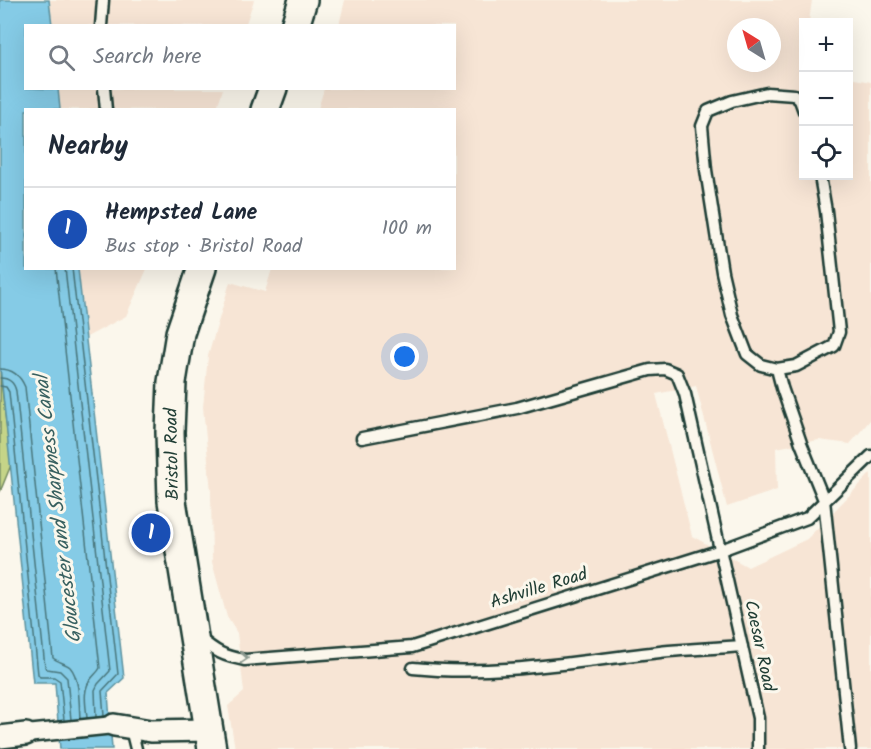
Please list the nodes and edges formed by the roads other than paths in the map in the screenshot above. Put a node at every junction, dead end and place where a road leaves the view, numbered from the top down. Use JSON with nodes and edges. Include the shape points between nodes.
{"nodes":[{"id":1,"x":103,"y":0,"type":"edge"},
{"id":2,"x":303,"y":0,"type":"edge"},
{"id":3,"x":101,"y":24,"type":"edge"},
{"id":4,"x":296,"y":24,"type":"edge"},
{"id":5,"x":104,"y":90,"type":"edge"},
{"id":6,"x":272,"y":90,"type":"edge"},
{"id":7,"x":799,"y":99,"type":"edge"},
{"id":8,"x":106,"y":108,"type":"edge"},
{"id":9,"x":266,"y":108,"type":"edge"},
{"id":10,"x":821,"y":180,"type":"edge"},
{"id":11,"x":201,"y":270,"type":"edge"},
{"id":12,"x":777,"y":369,"type":"junction"},
{"id":13,"x":362,"y":438,"type":"dead end"},
{"id":14,"x":871,"y":456,"type":"edge"},
{"id":15,"x":824,"y":501,"type":"junction"},
{"id":16,"x":721,"y":550,"type":"junction"},
{"id":17,"x":194,"y":633,"type":"junction"},
{"id":18,"x":742,"y":646,"type":"junction"},
{"id":19,"x":414,"y":668,"type":"dead end"},
{"id":20,"x":123,"y":732,"type":"edge"},
{"id":21,"x":31,"y":734,"type":"joint"},
{"id":22,"x":0,"y":737,"type":"edge"},
{"id":23,"x":211,"y":739,"type":"edge"},
{"id":24,"x":758,"y":749,"type":"edge"},
{"id":25,"x":850,"y":749,"type":"edge"}],
"edges":[{"from":1,"to":3,"type":"lane"},
{"from":2,"to":4,"type":"street"},
{"from":5,"to":8,"type":"lane"},
{"from":6,"to":9,"type":"street"},
{"from":7,"to":12,"type":"lane","via":[[794,95],[767,93],[732,101],[708,111],[702,126],[722,272],[732,315],[747,354],[761,365]]},
{"from":10,"to":12,"type":"lane","via":[[839,332],[834,346],[796,366]]},
{"from":11,"to":17,"type":"street","name":"Bristol Road","via":[[180,333],[172,382],[170,432],[172,501]]},
{"from":12,"to":15,"type":"lane"},
{"from":13,"to":16,"type":"lane","name":"Caesar Road","via":[[518,408],[665,369],[677,374],[685,394]]},
{"from":14,"to":15,"type":"lane","name":"Ashville Road"},
{"from":15,"to":16,"type":"lane","name":"Ashville Road","via":[[807,518]]},
{"from":15,"to":25,"type":"lane"},
{"from":17,"to":16,"type":"lane","name":"Ashville Road","one_way":true,"via":[[225,656],[245,660],[412,647]]},
{"from":16,"to":18,"type":"lane","name":"Caesar Road"},
{"from":17,"to":23,"type":"street","name":"Bristol Road"},
{"from":18,"to":19,"type":"lane","via":[[517,670]]},
{"from":18,"to":24,"type":"lane","name":"Caesar Road","via":[[758,718]]},
{"from":20,"to":21,"type":"street"},
{"from":20,"to":23,"type":"street","via":[[151,731]]},
{"from":21,"to":22,"type":"street"}]}
